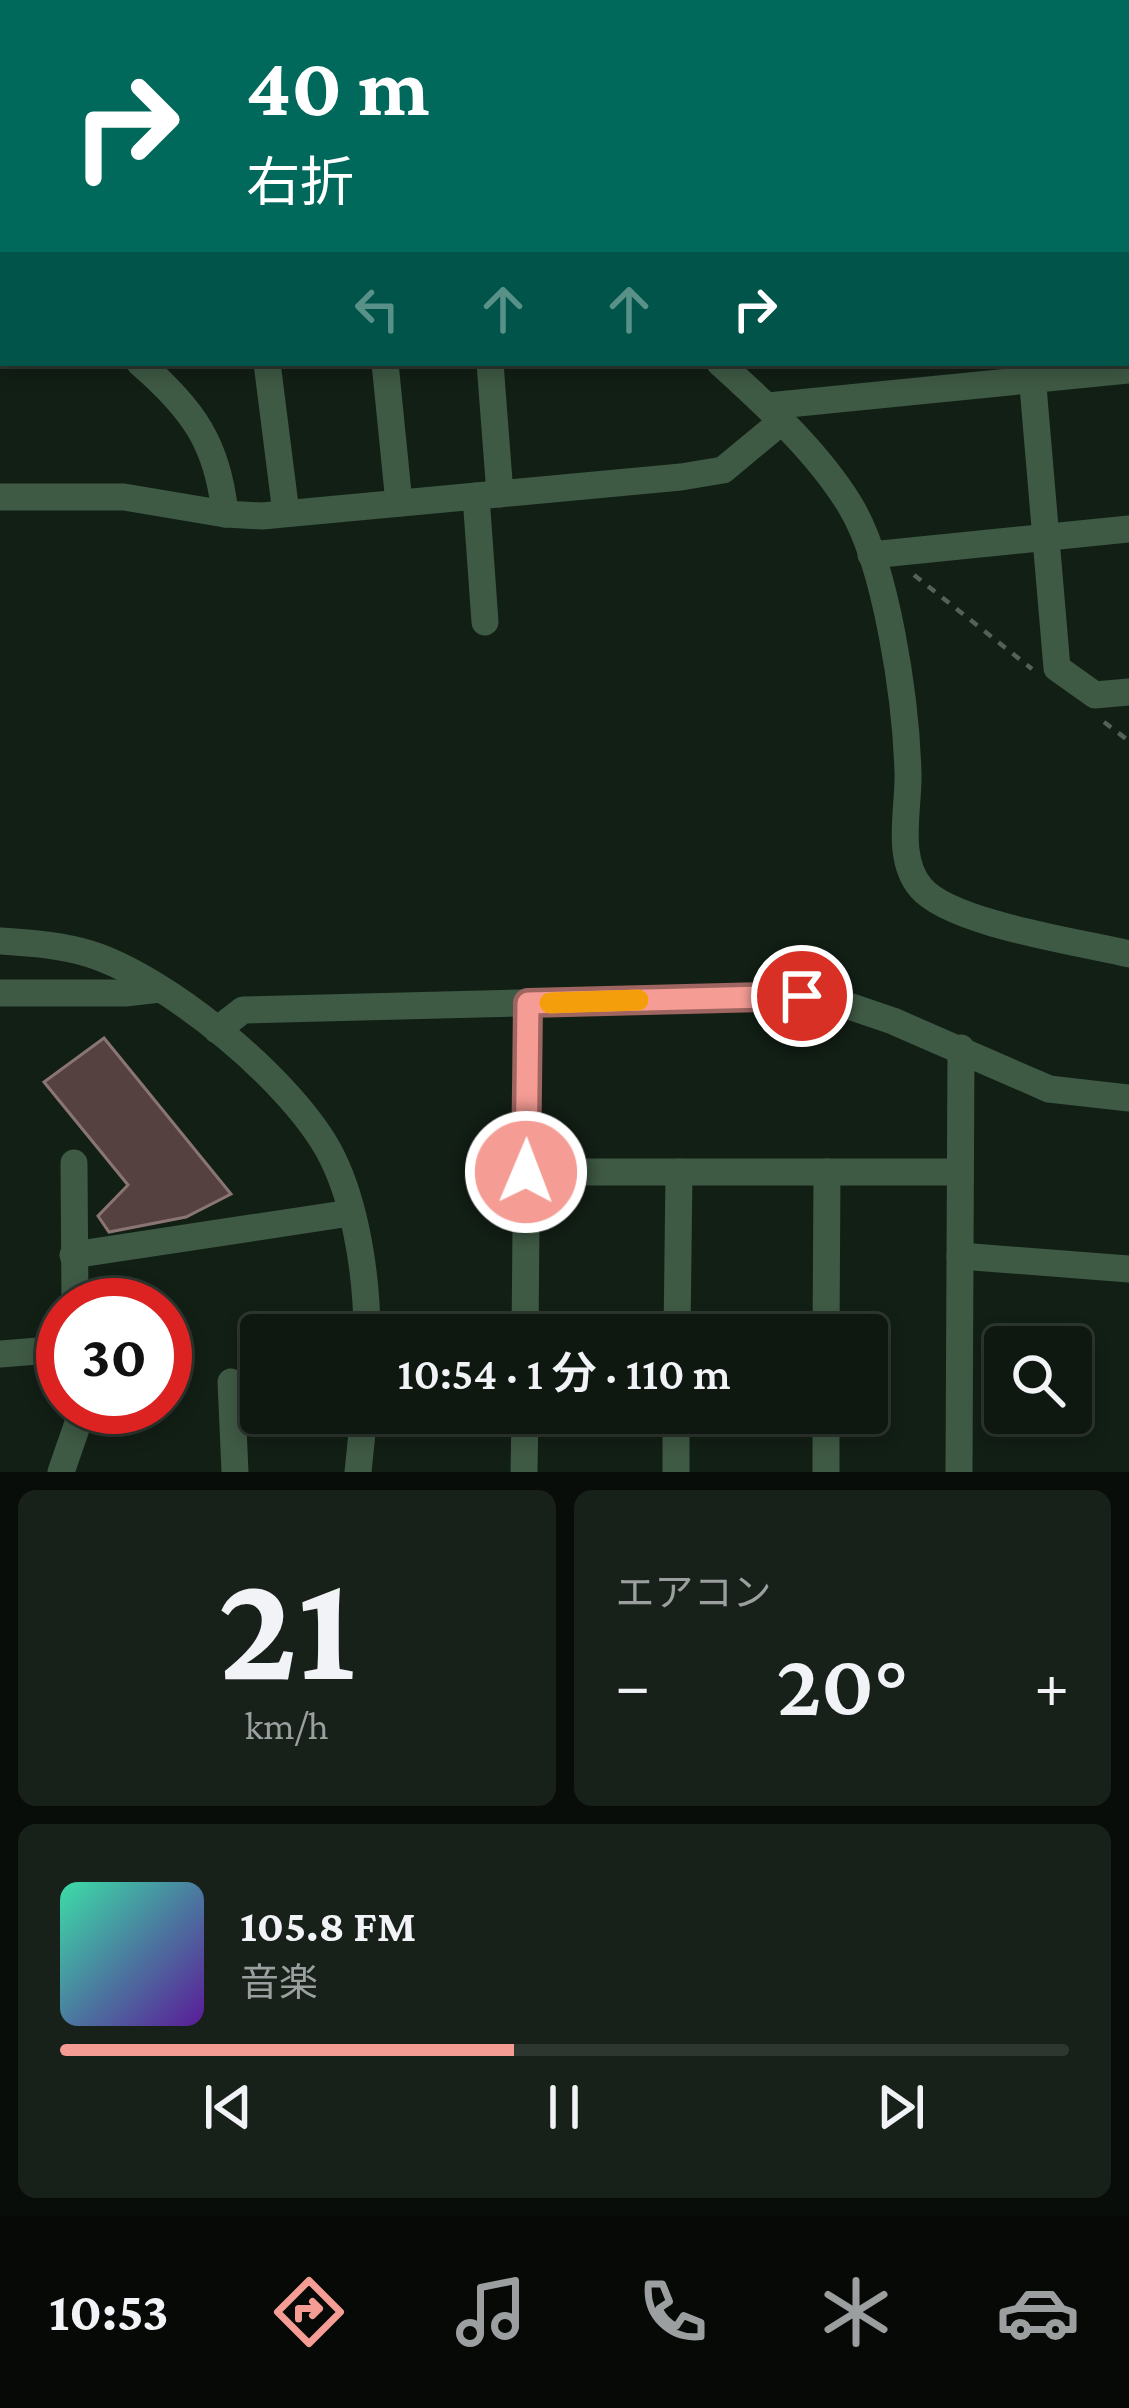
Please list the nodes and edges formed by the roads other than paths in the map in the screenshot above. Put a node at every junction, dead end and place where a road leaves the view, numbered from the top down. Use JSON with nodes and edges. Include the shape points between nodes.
{"nodes":[{"id":1,"x":143,"y":366,"type":"edge"},
{"id":2,"x":267,"y":366,"type":"edge"},
{"id":3,"x":386,"y":366,"type":"edge"},
{"id":4,"x":490,"y":366,"type":"edge"},
{"id":5,"x":723,"y":366,"type":"edge"},
{"id":6,"x":1032,"y":370,"type":"edge"},
{"id":7,"x":1129,"y":370,"type":"edge"},
{"id":8,"x":774,"y":414,"type":"junction"},
{"id":9,"x":488,"y":495,"type":"junction"},
{"id":10,"x":0,"y":497,"type":"edge"},
{"id":11,"x":399,"y":503,"type":"junction"},
{"id":12,"x":286,"y":513,"type":"junction"},
{"id":13,"x":225,"y":514,"type":"junction"},
{"id":14,"x":1129,"y":529,"type":"edge"},
{"id":15,"x":1046,"y":537,"type":"junction"},
{"id":16,"x":879,"y":554,"type":"junction"},
{"id":17,"x":485,"y":622,"type":"dead end"},
{"id":18,"x":1129,"y":692,"type":"edge"},
{"id":19,"x":0,"y":941,"type":"edge"},
{"id":20,"x":1129,"y":954,"type":"edge"},
{"id":21,"x":160,"y":989,"type":"junction"},
{"id":22,"x":0,"y":993,"type":"edge"},
{"id":23,"x":528,"y":1003,"type":"junction"},
{"id":24,"x":217,"y":1030,"type":"junction"},
{"id":25,"x":961,"y":1048,"type":"junction"},
{"id":26,"x":1129,"y":1098,"type":"edge"},
{"id":27,"x":74,"y":1163,"type":"dead end"},
{"id":28,"x":526,"y":1172,"type":"junction"},
{"id":29,"x":679,"y":1172,"type":"junction"},
{"id":30,"x":827,"y":1172,"type":"junction"},
{"id":31,"x":960,"y":1172,"type":"junction"},
{"id":32,"x":350,"y":1213,"type":"junction"},
{"id":33,"x":74,"y":1255,"type":"junction"},
{"id":34,"x":960,"y":1256,"type":"junction"},
{"id":35,"x":1129,"y":1269,"type":"edge"},
{"id":36,"x":74,"y":1278,"type":"edge"},
{"id":37,"x":368,"y":1314,"type":"edge"},
{"id":38,"x":525,"y":1314,"type":"edge"},
{"id":39,"x":677,"y":1314,"type":"edge"},
{"id":40,"x":826,"y":1314,"type":"edge"},
{"id":41,"x":36,"y":1351,"type":"edge"},
{"id":42,"x":0,"y":1354,"type":"edge"},
{"id":43,"x":231,"y":1382,"type":"dead end"},
{"id":44,"x":75,"y":1434,"type":"edge"},
{"id":45,"x":362,"y":1434,"type":"edge"},
{"id":46,"x":525,"y":1434,"type":"edge"},
{"id":47,"x":676,"y":1434,"type":"edge"},
{"id":48,"x":826,"y":1434,"type":"edge"},
{"id":49,"x":62,"y":1472,"type":"edge"},
{"id":50,"x":235,"y":1472,"type":"edge"},
{"id":51,"x":358,"y":1472,"type":"edge"},
{"id":52,"x":524,"y":1472,"type":"edge"},
{"id":53,"x":676,"y":1472,"type":"edge"},
{"id":54,"x":826,"y":1472,"type":"edge"},
{"id":55,"x":959,"y":1472,"type":"edge"}],
"edges":[{"from":1,"to":13,"type":"street","via":[[202,428]]},
{"from":2,"to":12,"type":"street"},
{"from":3,"to":11,"type":"street"},
{"from":4,"to":9,"type":"street"},
{"from":5,"to":8,"type":"street"},
{"from":6,"to":7,"type":"street"},
{"from":6,"to":8,"type":"street"},
{"from":6,"to":15,"type":"street"},
{"from":8,"to":9,"type":"street","via":[[723,470]]},
{"from":8,"to":16,"type":"street","via":[[849,502]]},
{"from":9,"to":11,"type":"street"},
{"from":9,"to":17,"type":"street"},
{"from":10,"to":13,"type":"street","via":[[124,497]]},
{"from":11,"to":12,"type":"street"},
{"from":12,"to":13,"type":"street"},
{"from":14,"to":15,"type":"street"},
{"from":15,"to":16,"type":"street"},
{"from":15,"to":18,"type":"street","via":[[1057,668],[1095,695]]},
{"from":16,"to":20,"type":"street","via":[[908,772],[908,866],[920,888],[946,909]]},
{"from":19,"to":21,"type":"street","via":[[94,955]]},
{"from":21,"to":22,"type":"street"},
{"from":21,"to":24,"type":"street"},
{"from":23,"to":24,"type":"street","via":[[243,1010]]},
{"from":23,"to":25,"type":"street","via":[[802,996]]},
{"from":23,"to":28,"type":"street"},
{"from":24,"to":32,"type":"street","via":[[302,1110],[333,1158]]},
{"from":25,"to":26,"type":"street","via":[[1049,1088]]},
{"from":25,"to":31,"type":"street"},
{"from":27,"to":33,"type":"street"},
{"from":28,"to":29,"type":"street"},
{"from":28,"to":38,"type":"street"},
{"from":29,"to":30,"type":"street"},
{"from":29,"to":39,"type":"street"},
{"from":30,"to":31,"type":"street"},
{"from":30,"to":40,"type":"street"},
{"from":31,"to":34,"type":"street"},
{"from":32,"to":33,"type":"street"},
{"from":32,"to":37,"type":"street"},
{"from":33,"to":36,"type":"street"},
{"from":34,"to":35,"type":"street"},
{"from":34,"to":55,"type":"street"},
{"from":41,"to":42,"type":"street"},
{"from":43,"to":50,"type":"street"},
{"from":44,"to":49,"type":"street"},
{"from":45,"to":51,"type":"street"},
{"from":46,"to":52,"type":"street"},
{"from":47,"to":53,"type":"street"},
{"from":48,"to":54,"type":"street"}]}
